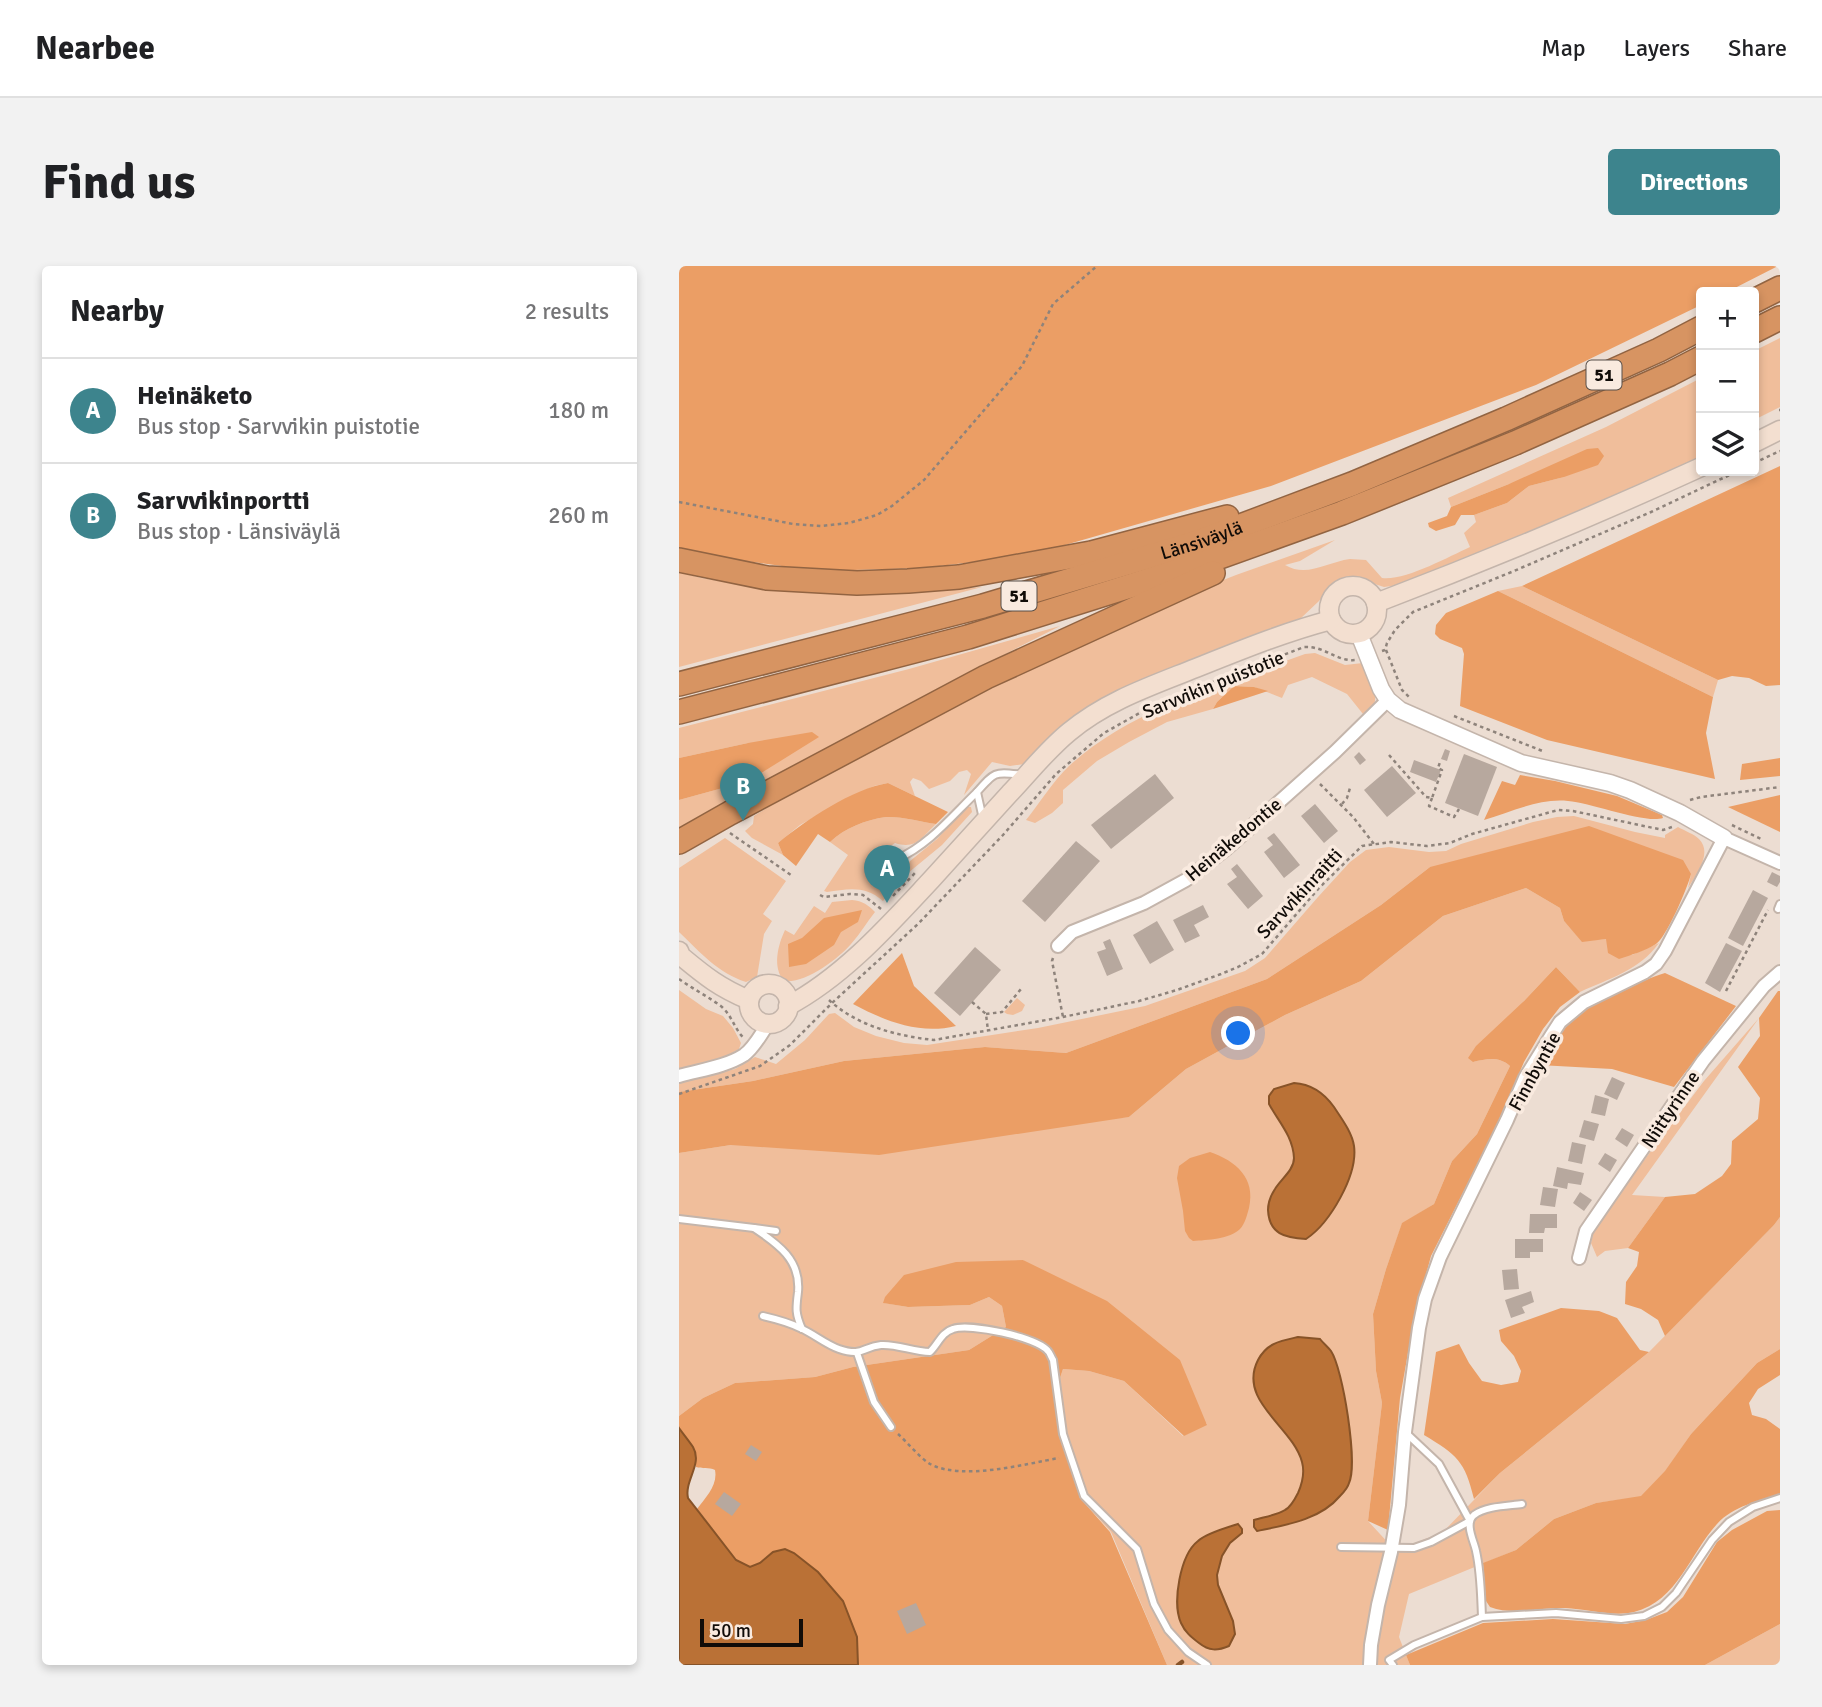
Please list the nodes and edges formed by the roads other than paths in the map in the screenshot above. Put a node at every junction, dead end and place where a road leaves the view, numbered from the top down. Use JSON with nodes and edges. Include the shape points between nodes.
{"nodes":[{"id":1,"x":1780,"y":288,"type":"edge"},
{"id":2,"x":1759,"y":298,"type":"edge"},
{"id":3,"x":1780,"y":318,"type":"edge"},
{"id":4,"x":1759,"y":328,"type":"edge"},
{"id":5,"x":1696,"y":331,"type":"edge"},
{"id":6,"x":1696,"y":361,"type":"edge"},
{"id":7,"x":1780,"y":430,"type":"edge"},
{"id":8,"x":1759,"y":440,"type":"edge"},
{"id":9,"x":1696,"y":469,"type":"edge"},
{"id":10,"x":1352,"y":484,"type":"junction"},
{"id":11,"x":1342,"y":513,"type":"junction"},
{"id":12,"x":679,"y":560,"type":"edge"},
{"id":13,"x":1376,"y":603,"type":"junction"},
{"id":14,"x":1331,"y":620,"type":"junction"},
{"id":15,"x":1359,"y":634,"type":"junction"},
{"id":16,"x":679,"y":684,"type":"edge"},
{"id":17,"x":1388,"y":700,"type":"junction"},
{"id":18,"x":679,"y":712,"type":"edge"},
{"id":19,"x":1026,"y":775,"type":"junction"},
{"id":20,"x":977,"y":792,"type":"junction"},
{"id":21,"x":984,"y":821,"type":"junction"},
{"id":22,"x":1728,"y":832,"type":"junction"},
{"id":23,"x":679,"y":842,"type":"edge"},
{"id":24,"x":897,"y":859,"type":"dead end"},
{"id":25,"x":1780,"y":863,"type":"edge"},
{"id":26,"x":1058,"y":946,"type":"road end"},
{"id":27,"x":680,"y":954,"type":"edge"},
{"id":28,"x":1780,"y":972,"type":"edge"},
{"id":29,"x":749,"y":999,"type":"junction"},
{"id":30,"x":788,"y":1006,"type":"junction"},
{"id":31,"x":768,"y":1024,"type":"junction"},
{"id":32,"x":679,"y":1076,"type":"edge"},
{"id":33,"x":679,"y":1219,"type":"edge"},
{"id":34,"x":754,"y":1228,"type":"junction"},
{"id":35,"x":776,"y":1231,"type":"dead end"},
{"id":36,"x":1579,"y":1258,"type":"dead end"},
{"id":37,"x":763,"y":1316,"type":"dead end"},
{"id":38,"x":803,"y":1329,"type":"junction"},
{"id":39,"x":857,"y":1353,"type":"junction"},
{"id":40,"x":891,"y":1427,"type":"road end"},
{"id":41,"x":1405,"y":1432,"type":"junction"},
{"id":42,"x":1780,"y":1498,"type":"edge"},
{"id":43,"x":1522,"y":1504,"type":"dead end"},
{"id":44,"x":1469,"y":1521,"type":"junction"},
{"id":45,"x":1341,"y":1547,"type":"dead end"},
{"id":46,"x":1392,"y":1547,"type":"junction"},
{"id":47,"x":1482,"y":1617,"type":"junction"},
{"id":48,"x":1391,"y":1662,"type":"edge"},
{"id":49,"x":1207,"y":1665,"type":"edge"},
{"id":50,"x":1369,"y":1665,"type":"edge"}],
"edges":[{"from":1,"to":2,"type":"highway"},
{"from":3,"to":4,"type":"highway"},
{"from":5,"to":10,"type":"highway","name":"Länsiväylä","number":"51"},
{"from":6,"to":11,"type":"highway","name":"Länsiväylä","number":"51","via":[[1515,443]]},
{"from":7,"to":8,"type":"main road"},
{"from":9,"to":13,"type":"main road","via":[[1578,523]]},
{"from":10,"to":12,"type":"highway","via":[[1091,553],[959,577],[807,582]]},
{"from":10,"to":16,"type":"highway","name":"Länsiväylä","number":"51","via":[[1199,542],[995,603]]},
{"from":11,"to":18,"type":"highway","name":"Länsiväylä","number":"51","via":[[1203,563],[968,637]]},
{"from":11,"to":23,"type":"highway","via":[[986,677]]},
{"from":13,"to":14,"type":"main road","via":[[1366,590],[1341,590],[1330,603]]},
{"from":13,"to":15,"type":"main road","via":[[1372,625]]},
{"from":14,"to":15,"type":"main road","via":[[1343,632]]},
{"from":14,"to":19,"type":"main road","name":"Sarvvikin puistotie","via":[[1121,699],[1068,733]]},
{"from":15,"to":17,"type":"street"},
{"from":17,"to":22,"type":"street","via":[[1521,763],[1610,783]]},
{"from":17,"to":26,"type":"street","name":"Heinäkedontie","via":[[1270,810],[1186,880],[1072,932]]},
{"from":19,"to":20,"type":"lane","via":[[999,772]]},
{"from":19,"to":21,"type":"main road","name":"Sarvvikin puistotie"},
{"from":20,"to":21,"type":"lane"},
{"from":20,"to":24,"type":"lane","via":[[913,852]]},
{"from":21,"to":30,"type":"main road","name":"Sarvvikin puistotie","via":[[846,965]]},
{"from":22,"to":25,"type":"street"},
{"from":22,"to":41,"type":"street","name":"Finnbyntie","via":[[1656,964],[1571,1012],[1525,1078],[1440,1257],[1425,1299]]},
{"from":27,"to":29,"type":"main road","via":[[711,982]]},
{"from":28,"to":36,"type":"street","name":"Niittyrinne","via":[[1703,1061],[1586,1231]]},
{"from":29,"to":30,"type":"main road","via":[[754,990],[769,984],[784,992]]},
{"from":29,"to":31,"type":"main road","via":[[755,1018]]},
{"from":30,"to":31,"type":"main road","via":[[781,1019]]},
{"from":31,"to":32,"type":"street","via":[[744,1055]]},
{"from":33,"to":34,"type":"lane"},
{"from":34,"to":35,"type":"lane"},
{"from":34,"to":38,"type":"lane","via":[[790,1258],[798,1276],[796,1316]]},
{"from":37,"to":38,"type":"lane"},
{"from":38,"to":39,"type":"lane","via":[[839,1349]]},
{"from":39,"to":40,"type":"lane","via":[[874,1402]]},
{"from":39,"to":49,"type":"lane","via":[[877,1345],[930,1352],[944,1333],[971,1327],[1048,1350],[1063,1434],[1084,1496],[1137,1549],[1154,1604],[1168,1630]]},
{"from":41,"to":44,"type":"lane","via":[[1439,1464]]},
{"from":41,"to":46,"type":"street","name":"Finnbyntie"},
{"from":42,"to":47,"type":"lane","via":[[1729,1522],[1676,1593],[1644,1616],[1621,1619],[1556,1613]]},
{"from":43,"to":44,"type":"lane","via":[[1485,1510]]},
{"from":44,"to":46,"type":"lane","via":[[1415,1548]]},
{"from":44,"to":47,"type":"lane"},
{"from":45,"to":46,"type":"lane"},
{"from":46,"to":50,"type":"street","name":"Finnbyntie"},
{"from":47,"to":48,"type":"lane","via":[[1414,1644]]},
{"from":48,"to":50,"type":"lane"}]}
